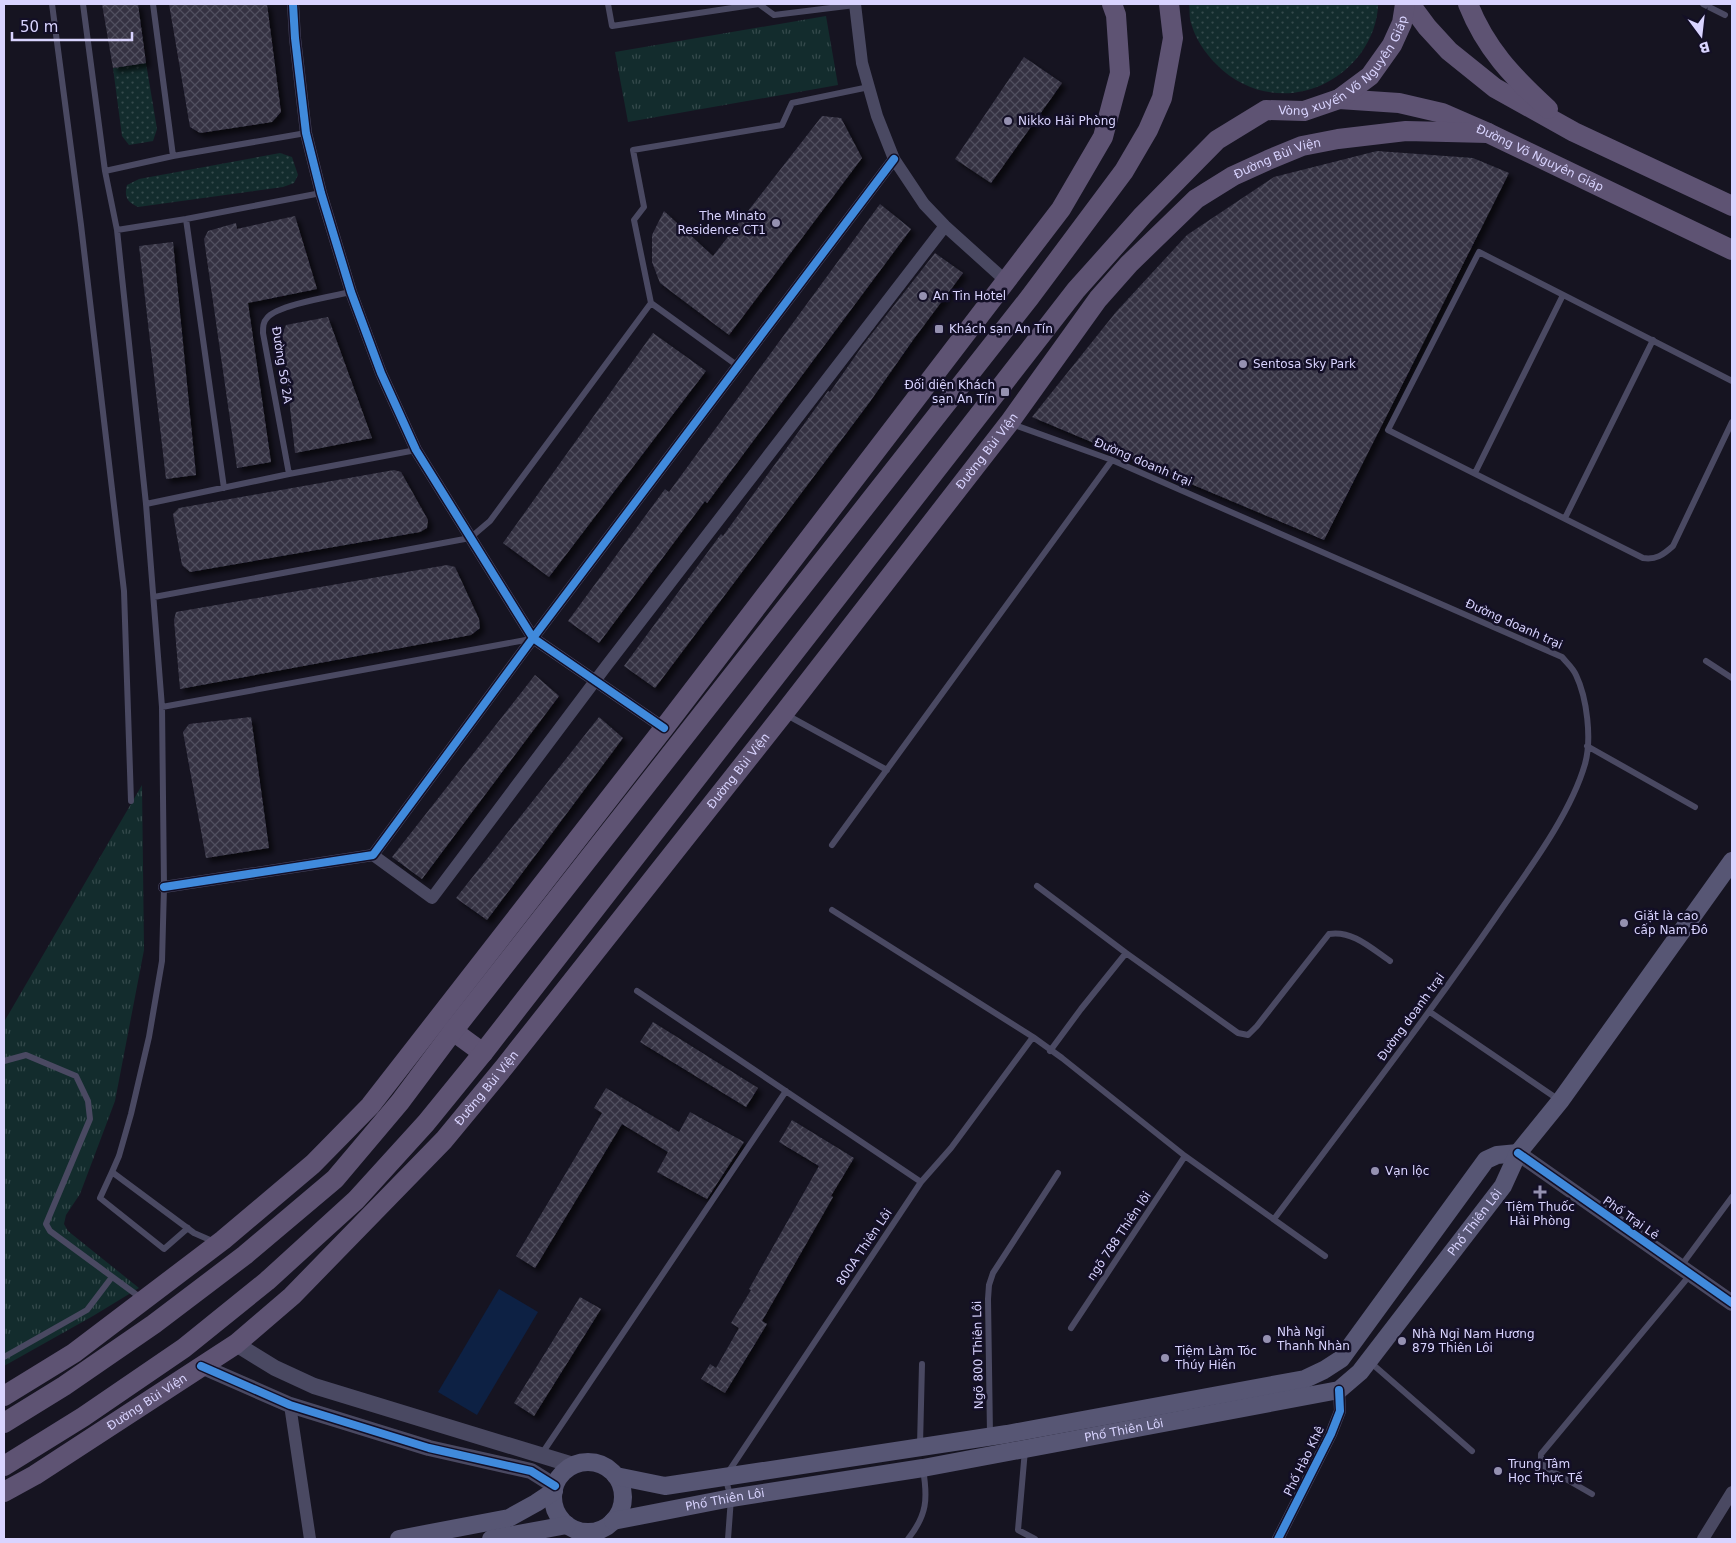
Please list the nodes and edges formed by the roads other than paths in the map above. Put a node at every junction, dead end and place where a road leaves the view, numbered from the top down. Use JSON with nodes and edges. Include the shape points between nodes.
{"nodes":[{"id":1,"x":52,"y":4,"type":"edge"},
{"id":2,"x":83,"y":4,"type":"edge"},
{"id":3,"x":153,"y":4,"type":"edge"},
{"id":4,"x":292,"y":4,"type":"edge"},
{"id":5,"x":608,"y":4,"type":"edge"},
{"id":6,"x":855,"y":4,"type":"edge"},
{"id":7,"x":1112,"y":4,"type":"edge"},
{"id":8,"x":1169,"y":4,"type":"edge"},
{"id":9,"x":1405,"y":4,"type":"edge"},
{"id":10,"x":1410,"y":4,"type":"edge"},
{"id":11,"x":1468,"y":4,"type":"edge"},
{"id":12,"x":1703,"y":4,"type":"edge"},
{"id":13,"x":1725,"y":15,"type":"dead end"},
{"id":14,"x":869,"y":87,"type":"junction"},
{"id":15,"x":1339,"y":99,"type":"junction"},
{"id":16,"x":1266,"y":110,"type":"joint"},
{"id":17,"x":306,"y":132,"type":"junction"},
{"id":18,"x":1574,"y":132,"type":"junction"},
{"id":19,"x":1488,"y":133,"type":"junction"},
{"id":20,"x":173,"y":156,"type":"junction"},
{"id":21,"x":894,"y":160,"type":"junction"},
{"id":22,"x":105,"y":170,"type":"junction"},
{"id":23,"x":321,"y":193,"type":"junction"},
{"id":24,"x":1732,"y":206,"type":"edge"},
{"id":25,"x":186,"y":219,"type":"junction"},
{"id":26,"x":945,"y":226,"type":"junction"},
{"id":27,"x":117,"y":230,"type":"junction"},
{"id":28,"x":1732,"y":250,"type":"edge"},
{"id":29,"x":1006,"y":280,"type":"junction"},
{"id":30,"x":1076,"y":290,"type":"junction"},
{"id":31,"x":351,"y":292,"type":"junction"},
{"id":32,"x":1563,"y":295,"type":"junction"},
{"id":33,"x":1030,"y":297,"type":"junction"},
{"id":34,"x":1098,"y":299,"type":"junction"},
{"id":35,"x":651,"y":302,"type":"junction"},
{"id":36,"x":1653,"y":340,"type":"junction"},
{"id":37,"x":738,"y":366,"type":"junction"},
{"id":38,"x":1732,"y":381,"type":"edge"},
{"id":39,"x":1732,"y":422,"type":"edge"},
{"id":40,"x":1009,"y":423,"type":"junction"},
{"id":41,"x":416,"y":450,"type":"junction"},
{"id":42,"x":1112,"y":460,"type":"junction"},
{"id":43,"x":1475,"y":473,"type":"junction"},
{"id":44,"x":289,"y":474,"type":"junction"},
{"id":45,"x":224,"y":488,"type":"junction"},
{"id":46,"x":146,"y":504,"type":"junction"},
{"id":47,"x":1565,"y":518,"type":"junction"},
{"id":48,"x":470,"y":538,"type":"junction"},
{"id":49,"x":154,"y":597,"type":"junction"},
{"id":50,"x":533,"y":638,"type":"junction"},
{"id":51,"x":1706,"y":661,"type":"dead end"},
{"id":52,"x":1732,"y":678,"type":"edge"},
{"id":53,"x":594,"y":681,"type":"junction"},
{"id":54,"x":162,"y":707,"type":"junction"},
{"id":55,"x":784,"y":713,"type":"junction"},
{"id":56,"x":664,"y":728,"type":"junction"},
{"id":57,"x":682,"y":740,"type":"junction"},
{"id":58,"x":1587,"y":746,"type":"junction"},
{"id":59,"x":887,"y":770,"type":"junction"},
{"id":60,"x":131,"y":801,"type":"dead end"},
{"id":61,"x":1695,"y":807,"type":"dead end"},
{"id":62,"x":832,"y":845,"type":"dead end"},
{"id":63,"x":372,"y":855,"type":"junction"},
{"id":64,"x":1732,"y":861,"type":"edge"},
{"id":65,"x":1037,"y":886,"type":"dead end"},
{"id":66,"x":164,"y":887,"type":"junction"},
{"id":67,"x":832,"y":910,"type":"dead end"},
{"id":68,"x":1126,"y":953,"type":"junction"},
{"id":69,"x":1390,"y":961,"type":"dead end"},
{"id":70,"x":637,"y":991,"type":"dead end"},
{"id":71,"x":1430,"y":1012,"type":"junction"},
{"id":72,"x":453,"y":1031,"type":"junction"},
{"id":73,"x":1033,"y":1037,"type":"junction"},
{"id":74,"x":1050,"y":1051,"type":"junction"},
{"id":75,"x":483,"y":1053,"type":"junction"},
{"id":76,"x":4,"y":1061,"type":"edge"},
{"id":77,"x":786,"y":1091,"type":"junction"},
{"id":78,"x":1560,"y":1100,"type":"junction"},
{"id":79,"x":1518,"y":1153,"type":"junction"},
{"id":80,"x":1185,"y":1156,"type":"junction"},
{"id":81,"x":112,"y":1172,"type":"junction"},
{"id":82,"x":1058,"y":1173,"type":"dead end"},
{"id":83,"x":921,"y":1182,"type":"junction"},
{"id":84,"x":1732,"y":1197,"type":"edge"},
{"id":85,"x":1274,"y":1219,"type":"junction"},
{"id":86,"x":188,"y":1228,"type":"junction"},
{"id":87,"x":223,"y":1240,"type":"junction"},
{"id":88,"x":245,"y":1255,"type":"junction"},
{"id":89,"x":1325,"y":1256,"type":"dead end"},
{"id":90,"x":1685,"y":1270,"type":"junction"},
{"id":91,"x":112,"y":1277,"type":"junction"},
{"id":92,"x":144,"y":1300,"type":"junction"},
{"id":93,"x":1732,"y":1303,"type":"edge"},
{"id":94,"x":1071,"y":1328,"type":"dead end"},
{"id":95,"x":236,"y":1344,"type":"junction"},
{"id":96,"x":4,"y":1357,"type":"edge"},
{"id":97,"x":1369,"y":1361,"type":"junction"},
{"id":98,"x":922,"y":1364,"type":"dead end"},
{"id":99,"x":201,"y":1366,"type":"junction"},
{"id":100,"x":1324,"y":1370,"type":"junction"},
{"id":101,"x":1338,"y":1390,"type":"junction"},
{"id":102,"x":4,"y":1396,"type":"edge"},
{"id":103,"x":290,"y":1405,"type":"junction"},
{"id":104,"x":4,"y":1423,"type":"edge"},
{"id":105,"x":990,"y":1436,"type":"junction"},
{"id":106,"x":920,"y":1446,"type":"junction"},
{"id":107,"x":1025,"y":1448,"type":"junction"},
{"id":108,"x":1472,"y":1451,"type":"dead end"},
{"id":109,"x":540,"y":1456,"type":"junction"},
{"id":110,"x":4,"y":1466,"type":"edge"},
{"id":111,"x":573,"y":1466,"type":"junction"},
{"id":112,"x":923,"y":1468,"type":"junction"},
{"id":113,"x":616,"y":1476,"type":"junction"},
{"id":114,"x":724,"y":1477,"type":"junction"},
{"id":115,"x":554,"y":1489,"type":"junction"},
{"id":116,"x":4,"y":1492,"type":"edge"},
{"id":117,"x":1732,"y":1492,"type":"edge"},
{"id":118,"x":1592,"y":1494,"type":"dead end"},
{"id":119,"x":731,"y":1498,"type":"junction"},
{"id":120,"x":509,"y":1518,"type":"junction"},
{"id":121,"x":613,"y":1521,"type":"junction"},
{"id":122,"x":568,"y":1525,"type":"junction"},
{"id":123,"x":509,"y":1536,"type":"junction"},
{"id":124,"x":912,"y":1538,"type":"edge"},
{"id":125,"x":310,"y":1539,"type":"edge"},
{"id":126,"x":400,"y":1539,"type":"edge"},
{"id":127,"x":491,"y":1539,"type":"edge"},
{"id":128,"x":728,"y":1539,"type":"edge"},
{"id":129,"x":1035,"y":1539,"type":"edge"},
{"id":130,"x":1278,"y":1539,"type":"edge"},
{"id":131,"x":1703,"y":1539,"type":"edge"}],
"edges":[{"from":1,"to":60,"type":"lane","via":[[124,591]]},
{"from":2,"to":22,"type":"lane"},
{"from":3,"to":20,"type":"lane"},
{"from":4,"to":17,"type":"street"},
{"from":5,"to":6,"type":"lane","via":[[612,26],[759,4],[774,15]]},
{"from":6,"to":14,"type":"street","via":[[862,63]]},
{"from":7,"to":29,"type":"main road","via":[[1116,14],[1120,73],[1103,136],[1062,209]]},
{"from":8,"to":33,"type":"main road","via":[[1173,38],[1162,98],[1148,130],[1124,171]]},
{"from":9,"to":15,"type":"main road","name":"Vòng xuyến Võ Nguyên Giáp","via":[[1402,23],[1392,45],[1370,76]]},
{"from":10,"to":18,"type":"main road","via":[[1449,51],[1495,88]]},
{"from":11,"to":18,"type":"main road","via":[[1484,38],[1503,64]]},
{"from":12,"to":13,"type":"lane"},
{"from":14,"to":21,"type":"street"},
{"from":14,"to":35,"type":"lane","via":[[792,103],[782,125],[633,150],[644,207],[634,220]]},
{"from":15,"to":16,"type":"main road","name":"Vòng xuyến Võ Nguyên Giáp","via":[[1304,110]]},
{"from":15,"to":19,"type":"main road","name":"Đường Võ Nguyên Giáp","via":[[1400,103],[1442,113]]},
{"from":16,"to":30,"type":"main road","name":"Đường Bùi Viện","via":[[1217,140],[1143,215]]},
{"from":17,"to":20,"type":"lane"},
{"from":17,"to":23,"type":"street"},
{"from":18,"to":24,"type":"main road"},
{"from":19,"to":28,"type":"main road","name":"Đường Võ Nguyên Giáp"},
{"from":19,"to":34,"type":"main road","name":"Đường Bùi Viện","via":[[1371,134],[1302,146],[1268,160],[1233,176],[1196,199]]},
{"from":20,"to":22,"type":"lane"},
{"from":21,"to":26,"type":"street","via":[[924,204]]},
{"from":21,"to":37,"type":"street"},
{"from":22,"to":27,"type":"lane"},
{"from":23,"to":25,"type":"lane"},
{"from":23,"to":31,"type":"street"},
{"from":25,"to":27,"type":"lane"},
{"from":25,"to":45,"type":"lane"},
{"from":26,"to":29,"type":"street"},
{"from":26,"to":53,"type":"street"},
{"from":27,"to":46,"type":"lane"},
{"from":29,"to":33,"type":"main road"},
{"from":29,"to":56,"type":"main road"},
{"from":30,"to":34,"type":"main road"},
{"from":30,"to":75,"type":"main road","name":"Đường Bùi Viện"},
{"from":31,"to":41,"type":"street","via":[[381,373]]},
{"from":31,"to":44,"type":"lane","name":"Đường Số 2A","via":[[273,312],[263,324]]},
{"from":32,"to":36,"type":"lane"},
{"from":32,"to":43,"type":"lane"},
{"from":32,"to":43,"type":"lane","via":[[1479,252],[1388,430]]},
{"from":33,"to":57,"type":"main road"},
{"from":34,"to":40,"type":"main road","name":"Đường Bùi Viện"},
{"from":35,"to":37,"type":"lane"},
{"from":35,"to":48,"type":"lane","via":[[490,521]]},
{"from":36,"to":38,"type":"lane"},
{"from":36,"to":47,"type":"lane"},
{"from":37,"to":50,"type":"street"},
{"from":39,"to":47,"type":"lane","via":[[1673,546],[1664,554],[1653,559],[1643,558]]},
{"from":40,"to":42,"type":"lane","name":"Đường doanh trại"},
{"from":40,"to":55,"type":"main road","name":"Đường Bùi Viện"},
{"from":41,"to":44,"type":"lane"},
{"from":41,"to":48,"type":"street"},
{"from":42,"to":58,"type":"lane","name":"Đường doanh trại","via":[[1562,657],[1576,673],[1584,697]]},
{"from":42,"to":59,"type":"lane"},
{"from":43,"to":47,"type":"lane"},
{"from":44,"to":45,"type":"lane"},
{"from":45,"to":46,"type":"lane"},
{"from":46,"to":49,"type":"lane"},
{"from":48,"to":49,"type":"lane"},
{"from":48,"to":50,"type":"street"},
{"from":49,"to":54,"type":"lane"},
{"from":50,"to":53,"type":"street"},
{"from":50,"to":54,"type":"lane"},
{"from":50,"to":63,"type":"street"},
{"from":51,"to":52,"type":"lane"},
{"from":53,"to":56,"type":"street"},
{"from":53,"to":63,"type":"street","via":[[432,898]]},
{"from":54,"to":66,"type":"lane"},
{"from":55,"to":59,"type":"lane"},
{"from":55,"to":95,"type":"main road","name":"Đường Bùi Viện","via":[[444,1140],[292,1296]]},
{"from":56,"to":57,"type":"main road"},
{"from":56,"to":87,"type":"main road","via":[[370,1106],[313,1164]]},
{"from":57,"to":72,"type":"main road"},
{"from":58,"to":61,"type":"lane"},
{"from":58,"to":71,"type":"lane","name":"Đường doanh trại","via":[[1586,762],[1574,793],[1556,825]]},
{"from":59,"to":62,"type":"lane"},
{"from":63,"to":66,"type":"street"},
{"from":64,"to":78,"type":"main road","name":"Phố Thiên Lôi"},
{"from":65,"to":68,"type":"lane"},
{"from":66,"to":81,"type":"lane","via":[[162,961],[131,1114]]},
{"from":67,"to":73,"type":"lane"},
{"from":68,"to":69,"type":"lane","via":[[1238,1033],[1248,1035],[1329,934],[1354,937]]},
{"from":68,"to":74,"type":"lane"},
{"from":70,"to":77,"type":"lane"},
{"from":71,"to":78,"type":"lane"},
{"from":71,"to":85,"type":"lane","name":"Đường doanh trại"},
{"from":72,"to":75,"type":"main road"},
{"from":72,"to":88,"type":"main road","via":[[400,1102],[335,1178]]},
{"from":73,"to":74,"type":"lane"},
{"from":73,"to":83,"type":"lane","name":"800A Thiên Lôi","via":[[951,1148]]},
{"from":74,"to":80,"type":"lane"},
{"from":75,"to":110,"type":"main road","name":"Đường Bùi Viện","via":[[426,1123],[356,1200],[267,1281],[184,1348]]},
{"from":76,"to":91,"type":"lane","via":[[26,1055],[76,1076],[88,1102],[90,1120],[46,1224],[50,1232]]},
{"from":77,"to":83,"type":"lane"},
{"from":77,"to":109,"type":"lane"},
{"from":78,"to":79,"type":"main road","name":"Phố Thiên Lôi"},
{"from":79,"to":90,"type":"street","name":"Phố Trại Lẻ"},
{"from":79,"to":97,"type":"main road","name":"Phố Thiên Lôi","via":[[1504,1186]]},
{"from":79,"to":100,"type":"main road","name":"Phố Thiên Lôi","via":[[1497,1155],[1486,1160],[1340,1359]]},
{"from":80,"to":85,"type":"lane"},
{"from":80,"to":94,"type":"lane","name":"ngõ 788 Thiên lôi"},
{"from":81,"to":86,"type":"lane"},
{"from":81,"to":86,"type":"lane","via":[[100,1198],[164,1249]]},
{"from":82,"to":105,"type":"lane","name":"Ngõ 800 Thiên Lôi","via":[[989,1285]]},
{"from":83,"to":114,"type":"lane","name":"800A Thiên Lôi"},
{"from":84,"to":90,"type":"lane"},
{"from":85,"to":89,"type":"lane"},
{"from":86,"to":87,"type":"lane","via":[[210,1240]]},
{"from":87,"to":88,"type":"main road"},
{"from":87,"to":92,"type":"main road"},
{"from":88,"to":104,"type":"main road","via":[[146,1330]]},
{"from":90,"to":93,"type":"street","name":"Phố Trại Lẻ"},
{"from":90,"to":118,"type":"lane","via":[[1542,1454],[1541,1462],[1545,1467]]},
{"from":91,"to":92,"type":"lane"},
{"from":91,"to":96,"type":"lane","via":[[87,1310]]},
{"from":92,"to":102,"type":"main road","via":[[74,1353]]},
{"from":95,"to":99,"type":"main road","name":"Đường Bùi Viện"},
{"from":95,"to":109,"type":"street","via":[[275,1368],[314,1386]]},
{"from":97,"to":101,"type":"main road","name":"Phố Thiên Lôi"},
{"from":97,"to":108,"type":"lane"},
{"from":98,"to":106,"type":"lane"},
{"from":99,"to":103,"type":"street"},
{"from":99,"to":116,"type":"main road","name":"Đường Bùi Viện","via":[[134,1412]]},
{"from":100,"to":101,"type":"main road"},
{"from":100,"to":105,"type":"main road","name":"Phố Thiên Lôi","via":[[1305,1379]]},
{"from":101,"to":107,"type":"main road","name":"Phố Thiên Lôi"},
{"from":101,"to":130,"type":"street","name":"Phố Hào Khê","via":[[1340,1411],[1331,1434]]},
{"from":103,"to":115,"type":"street","via":[[429,1448],[530,1472]]},
{"from":103,"to":125,"type":"street"},
{"from":105,"to":106,"type":"main road","name":"Phố Thiên Lôi"},
{"from":106,"to":114,"type":"main road","name":"Phố Thiên Lôi"},
{"from":107,"to":112,"type":"main road","name":"Phố Thiên Lôi"},
{"from":107,"to":129,"type":"lane","via":[[1018,1530]]},
{"from":109,"to":111,"type":"street"},
{"from":111,"to":113,"type":"main road","via":[[597,1463]]},
{"from":111,"to":115,"type":"main road","via":[[565,1470]]},
{"from":112,"to":119,"type":"main road","name":"Phố Thiên Lôi"},
{"from":112,"to":124,"type":"lane","via":[[926,1502]]},
{"from":113,"to":114,"type":"main road","name":"Phố Thiên Lôi","via":[[665,1486]]},
{"from":113,"to":121,"type":"main road","via":[[623,1499]]},
{"from":114,"to":119,"type":"lane"},
{"from":115,"to":120,"type":"main road","via":[[536,1504]]},
{"from":115,"to":122,"type":"main road","via":[[556,1510]]},
{"from":117,"to":131,"type":"street"},
{"from":119,"to":121,"type":"main road","name":"Phố Thiên Lôi"},
{"from":119,"to":128,"type":"lane"},
{"from":120,"to":123,"type":"main road","via":[[516,1520],[518,1530]]},
{"from":120,"to":126,"type":"main road"},
{"from":121,"to":122,"type":"main road","via":[[606,1527],[586,1532]]},
{"from":122,"to":123,"type":"main road"},
{"from":123,"to":127,"type":"main road"}]}
